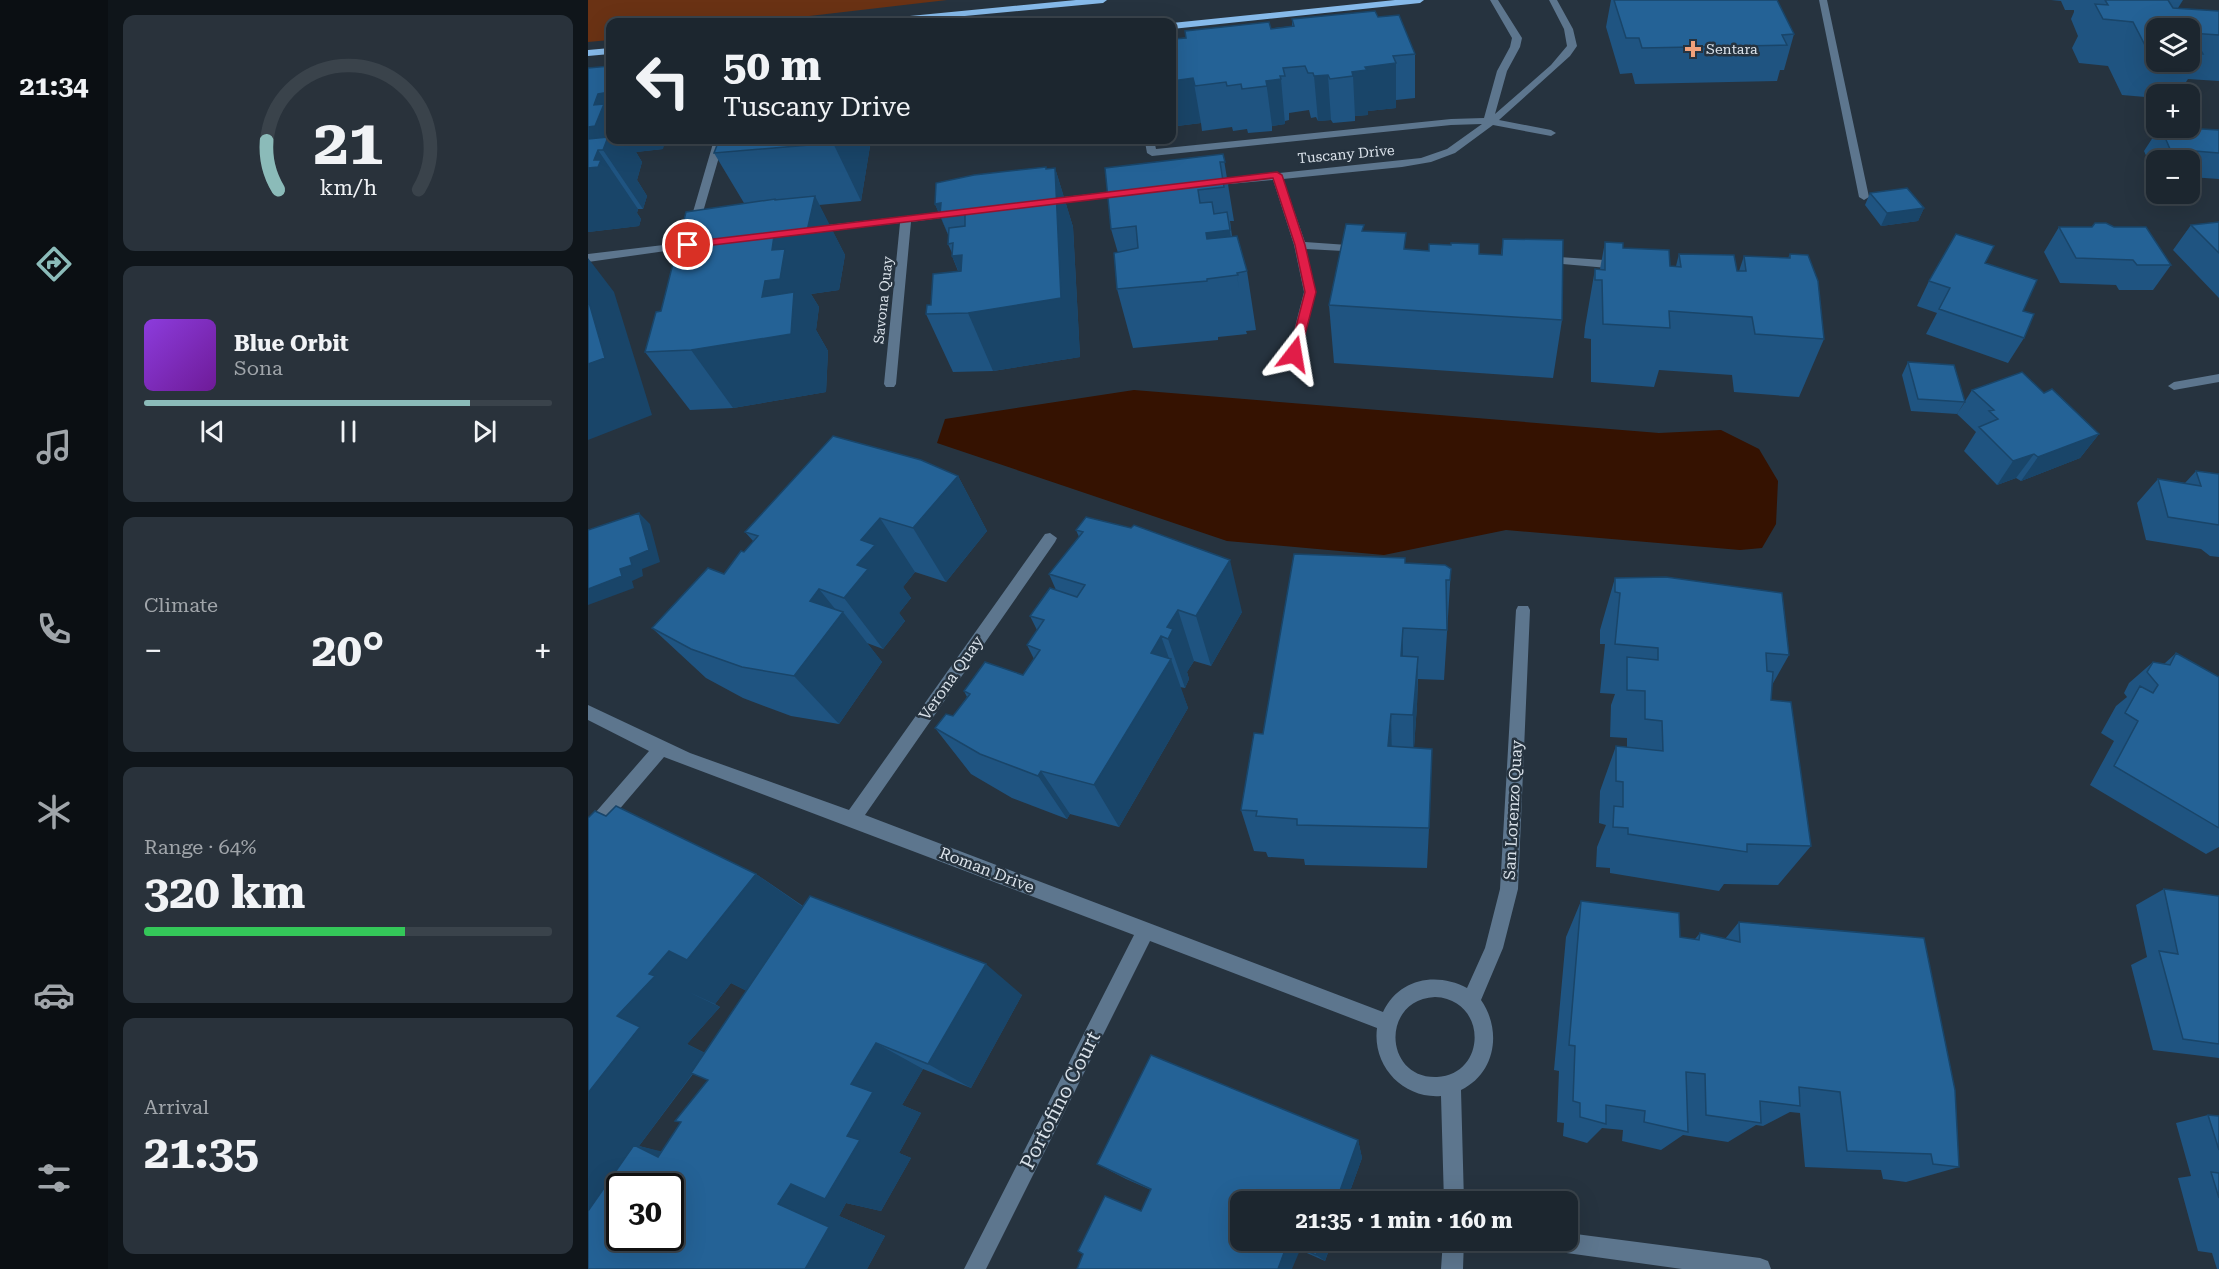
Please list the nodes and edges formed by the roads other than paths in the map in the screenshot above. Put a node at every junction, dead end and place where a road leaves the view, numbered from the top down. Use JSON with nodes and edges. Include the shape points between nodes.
{"nodes":[{"id":1,"x":1103,"y":0,"type":"edge"},
{"id":2,"x":1420,"y":0,"type":"edge"},
{"id":3,"x":1494,"y":0,"type":"edge"},
{"id":4,"x":1553,"y":0,"type":"edge"},
{"id":5,"x":1823,"y":0,"type":"edge"},
{"id":6,"x":1083,"y":1,"type":"edge"},
{"id":7,"x":918,"y":18,"type":"edge"},
{"id":8,"x":1176,"y":26,"type":"edge"},
{"id":9,"x":606,"y":51,"type":"edge"},
{"id":10,"x":588,"y":53,"type":"edge"},
{"id":11,"x":1488,"y":122,"type":"junction"},
{"id":12,"x":1551,"y":133,"type":"dead end"},
{"id":13,"x":717,"y":144,"type":"edge"},
{"id":14,"x":1150,"y":144,"type":"edge"},
{"id":15,"x":1277,"y":175,"type":"junction"},
{"id":16,"x":1196,"y":185,"type":"edge"},
{"id":17,"x":1138,"y":192,"type":"edge"},
{"id":18,"x":1864,"y":197,"type":"dead end"},
{"id":19,"x":1033,"y":204,"type":"edge"},
{"id":20,"x":975,"y":211,"type":"edge"},
{"id":21,"x":906,"y":219,"type":"junction"},
{"id":22,"x":802,"y":231,"type":"edge"},
{"id":23,"x":711,"y":242,"type":"edge"},
{"id":24,"x":688,"y":245,"type":"junction"},
{"id":25,"x":1300,"y":245,"type":"junction"},
{"id":26,"x":1371,"y":249,"type":"edge"},
{"id":27,"x":588,"y":258,"type":"edge"},
{"id":28,"x":1535,"y":260,"type":"edge"},
{"id":29,"x":1629,"y":266,"type":"edge"},
{"id":30,"x":1294,"y":354,"type":"dead end"},
{"id":31,"x":2219,"y":378,"type":"edge"},
{"id":32,"x":890,"y":384,"type":"dead end"},
{"id":33,"x":2174,"y":386,"type":"dead end"},
{"id":34,"x":1050,"y":538,"type":"dead end"},
{"id":35,"x":1523,"y":610,"type":"dead end"},
{"id":36,"x":588,"y":712,"type":"edge"},
{"id":37,"x":662,"y":748,"type":"junction"},
{"id":38,"x":853,"y":819,"type":"junction"},
{"id":39,"x":588,"y":833,"type":"edge"},
{"id":40,"x":1146,"y":932,"type":"junction"},
{"id":41,"x":1470,"y":1002,"type":"junction"},
{"id":42,"x":1388,"y":1023,"type":"junction"},
{"id":43,"x":1451,"y":1086,"type":"junction"},
{"id":44,"x":1454,"y":1191,"type":"edge"},
{"id":45,"x":1578,"y":1244,"type":"edge"},
{"id":46,"x":1453,"y":1251,"type":"edge"},
{"id":47,"x":975,"y":1269,"type":"edge"},
{"id":48,"x":1452,"y":1269,"type":"edge"},
{"id":49,"x":1760,"y":1269,"type":"edge"}],
"edges":[{"from":1,"to":6,"type":"main road"},
{"from":2,"to":8,"type":"main road"},
{"from":3,"to":11,"type":"street","via":[[1517,38],[1502,71]]},
{"from":4,"to":11,"type":"street","name":"Tuscany Drive","via":[[1569,31],[1571,48],[1541,81]]},
{"from":5,"to":18,"type":"street"},
{"from":6,"to":7,"type":"main road"},
{"from":9,"to":10,"type":"main road"},
{"from":11,"to":12,"type":"street"},
{"from":11,"to":14,"type":"street","via":[[1451,122],[1152,153]]},
{"from":11,"to":15,"type":"street","name":"Tuscany Drive","via":[[1454,149],[1425,161]]},
{"from":13,"to":24,"type":"street"},
{"from":15,"to":16,"type":"street","name":"Tuscany Drive"},
{"from":15,"to":25,"type":"street"},
{"from":17,"to":19,"type":"street"},
{"from":20,"to":21,"type":"street"},
{"from":21,"to":22,"type":"street"},
{"from":21,"to":32,"type":"street","name":"Savona Quay"},
{"from":23,"to":24,"type":"street"},
{"from":24,"to":27,"type":"street"},
{"from":25,"to":26,"type":"street"},
{"from":25,"to":30,"type":"street","via":[[1310,292]]},
{"from":28,"to":29,"type":"street"},
{"from":31,"to":33,"type":"street"},
{"from":34,"to":38,"type":"street","name":"Verona Quay"},
{"from":35,"to":41,"type":"street","name":"San Lorenzo Quay","via":[[1509,889],[1503,926]]},
{"from":36,"to":37,"type":"street","name":"Roman Drive"},
{"from":37,"to":38,"type":"street","name":"Roman Drive"},
{"from":37,"to":39,"type":"street"},
{"from":38,"to":40,"type":"street","name":"Roman Drive"},
{"from":40,"to":42,"type":"street","name":"Roman Drive"},
{"from":40,"to":47,"type":"street","name":"Portofino Court"},
{"from":41,"to":42,"type":"street","via":[[1445,987],[1416,990],[1403,998]]},
{"from":41,"to":43,"type":"street","via":[[1479,1016],[1483,1050],[1466,1078]]},
{"from":42,"to":43,"type":"street","via":[[1389,1053],[1396,1068],[1421,1086]]},
{"from":43,"to":44,"type":"street"},
{"from":45,"to":49,"type":"street"},
{"from":46,"to":48,"type":"street"}]}
